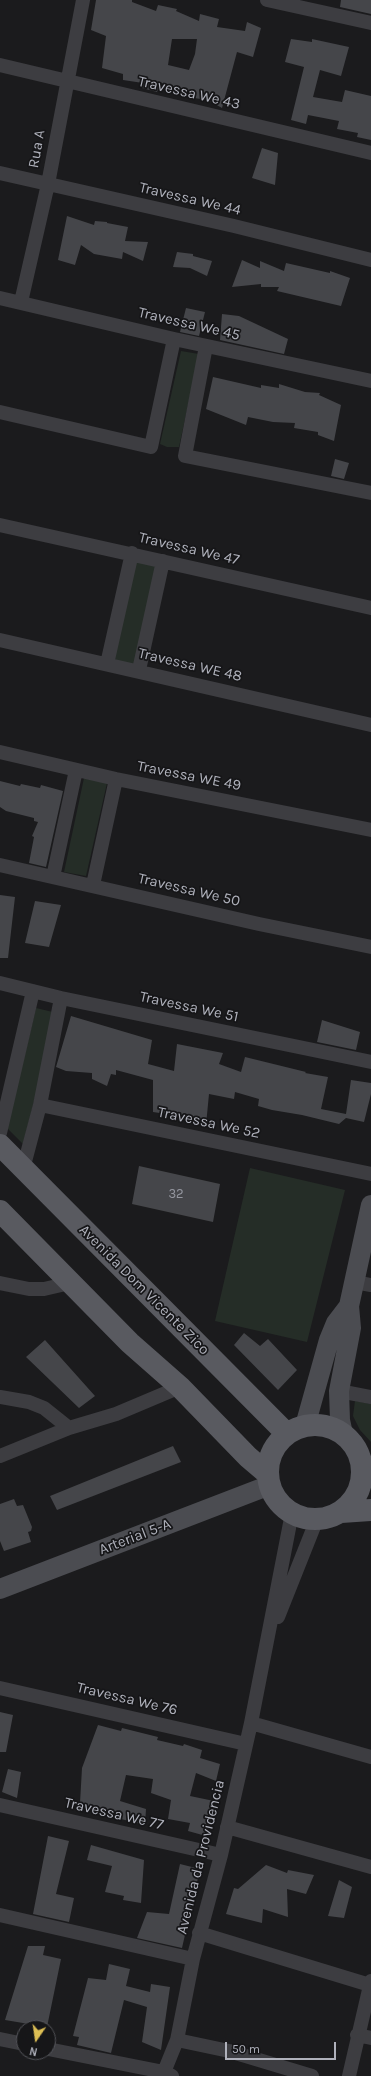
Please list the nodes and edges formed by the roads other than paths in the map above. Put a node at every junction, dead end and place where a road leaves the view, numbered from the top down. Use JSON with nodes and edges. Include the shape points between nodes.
{"nodes":[{"id":1,"x":83,"y":0,"type":"edge"},
{"id":2,"x":267,"y":0,"type":"edge"},
{"id":3,"x":371,"y":23,"type":"edge"},
{"id":4,"x":0,"y":65,"type":"edge"},
{"id":5,"x":66,"y":82,"type":"junction"},
{"id":6,"x":371,"y":153,"type":"edge"},
{"id":7,"x":0,"y":173,"type":"edge"},
{"id":8,"x":48,"y":184,"type":"junction"},
{"id":9,"x":371,"y":260,"type":"edge"},
{"id":10,"x":0,"y":298,"type":"edge"},
{"id":11,"x":21,"y":302,"type":"junction"},
{"id":12,"x":174,"y":339,"type":"junction"},
{"id":13,"x":206,"y":346,"type":"junction"},
{"id":14,"x":371,"y":381,"type":"edge"},
{"id":15,"x":0,"y":412,"type":"edge"},
{"id":16,"x":371,"y":493,"type":"edge"},
{"id":17,"x":0,"y":525,"type":"edge"},
{"id":18,"x":132,"y":553,"type":"junction"},
{"id":19,"x":163,"y":561,"type":"junction"},
{"id":20,"x":371,"y":608,"type":"edge"},
{"id":21,"x":0,"y":640,"type":"edge"},
{"id":22,"x":107,"y":664,"type":"junction"},
{"id":23,"x":139,"y":670,"type":"junction"},
{"id":24,"x":371,"y":725,"type":"edge"},
{"id":25,"x":0,"y":752,"type":"edge"},
{"id":26,"x":76,"y":770,"type":"junction"},
{"id":27,"x":116,"y":779,"type":"junction"},
{"id":28,"x":371,"y":830,"type":"edge"},
{"id":29,"x":0,"y":865,"type":"edge"},
{"id":30,"x":53,"y":876,"type":"junction"},
{"id":31,"x":93,"y":885,"type":"junction"},
{"id":32,"x":371,"y":947,"type":"edge"},
{"id":33,"x":0,"y":983,"type":"edge"},
{"id":34,"x":33,"y":991,"type":"junction"},
{"id":35,"x":61,"y":998,"type":"junction"},
{"id":36,"x":371,"y":1062,"type":"edge"},
{"id":37,"x":40,"y":1105,"type":"junction"},
{"id":38,"x":0,"y":1133,"type":"edge"},
{"id":39,"x":0,"y":1145,"type":"edge"},
{"id":40,"x":23,"y":1169,"type":"junction"},
{"id":41,"x":371,"y":1174,"type":"edge"},
{"id":42,"x":371,"y":1205,"type":"edge"},
{"id":43,"x":0,"y":1211,"type":"edge"},
{"id":44,"x":0,"y":1283,"type":"edge"},
{"id":45,"x":70,"y":1283,"type":"junction"},
{"id":46,"x":363,"y":1283,"type":"edge"},
{"id":47,"x":349,"y":1306,"type":"junction"},
{"id":48,"x":180,"y":1387,"type":"junction"},
{"id":49,"x":339,"y":1391,"type":"junction"},
{"id":50,"x":0,"y":1397,"type":"edge"},
{"id":51,"x":371,"y":1398,"type":"edge"},
{"id":52,"x":69,"y":1428,"type":"junction"},
{"id":53,"x":296,"y":1430,"type":"junction"},
{"id":54,"x":343,"y":1434,"type":"junction"},
{"id":55,"x":0,"y":1456,"type":"edge"},
{"id":56,"x":366,"y":1461,"type":"edge"},
{"id":57,"x":269,"y":1480,"type":"junction"},
{"id":58,"x":371,"y":1510,"type":"edge"},
{"id":59,"x":341,"y":1512,"type":"junction"},
{"id":60,"x":292,"y":1513,"type":"junction"},
{"id":61,"x":316,"y":1519,"type":"junction"},
{"id":62,"x":0,"y":1589,"type":"edge"},
{"id":63,"x":266,"y":1649,"type":"junction"},
{"id":64,"x":0,"y":1688,"type":"edge"},
{"id":65,"x":251,"y":1723,"type":"junction"},
{"id":66,"x":246,"y":1744,"type":"junction"},
{"id":67,"x":371,"y":1757,"type":"edge"},
{"id":68,"x":0,"y":1805,"type":"edge"},
{"id":69,"x":227,"y":1827,"type":"junction"},
{"id":70,"x":221,"y":1855,"type":"junction"},
{"id":71,"x":371,"y":1867,"type":"edge"},
{"id":72,"x":0,"y":1915,"type":"edge"},
{"id":73,"x":200,"y":1933,"type":"junction"},
{"id":74,"x":193,"y":1959,"type":"junction"},
{"id":75,"x":371,"y":1983,"type":"edge"},
{"id":76,"x":357,"y":2035,"type":"junction"},
{"id":77,"x":371,"y":2038,"type":"edge"},
{"id":78,"x":0,"y":2039,"type":"edge"},
{"id":79,"x":176,"y":2040,"type":"junction"},
{"id":80,"x":16,"y":2042,"type":"edge"},
{"id":81,"x":56,"y":2051,"type":"edge"},
{"id":82,"x":168,"y":2074,"type":"edge"},
{"id":83,"x":312,"y":2076,"type":"edge"},
{"id":84,"x":349,"y":2076,"type":"edge"}],
"edges":[{"from":1,"to":5,"type":"street","name":"Rua A"},
{"from":2,"to":3,"type":"street"},
{"from":4,"to":5,"type":"street","name":"Travessa We 43"},
{"from":5,"to":6,"type":"street","name":"Travessa We 43"},
{"from":5,"to":8,"type":"street","name":"Rua A"},
{"from":7,"to":8,"type":"street","name":"Travessa We 44"},
{"from":8,"to":9,"type":"street","name":"Travessa We 44"},
{"from":8,"to":11,"type":"street","name":"Rua A"},
{"from":10,"to":11,"type":"street","name":"Travessa We 45"},
{"from":11,"to":12,"type":"street","name":"Travessa We 45"},
{"from":12,"to":13,"type":"street","name":"Travessa We 45"},
{"from":12,"to":15,"type":"street","via":[[151,447]]},
{"from":13,"to":14,"type":"street","name":"Travessa We 45"},
{"from":13,"to":16,"type":"street","via":[[185,456]]},
{"from":17,"to":18,"type":"street","name":"Travessa We 47"},
{"from":18,"to":19,"type":"street","name":"Travessa We 47"},
{"from":18,"to":22,"type":"street"},
{"from":19,"to":20,"type":"street","name":"Travessa We 47"},
{"from":19,"to":23,"type":"street"},
{"from":21,"to":22,"type":"street","name":"Travessa WE 48"},
{"from":22,"to":23,"type":"street","name":"Travessa WE 48"},
{"from":23,"to":24,"type":"street","name":"Travessa WE 48"},
{"from":25,"to":26,"type":"street","name":"Travessa WE 49"},
{"from":26,"to":27,"type":"street","name":"Travessa WE 49"},
{"from":26,"to":30,"type":"street"},
{"from":27,"to":28,"type":"street","name":"Travessa WE 49"},
{"from":27,"to":31,"type":"street"},
{"from":29,"to":30,"type":"street","name":"Travessa We 50"},
{"from":30,"to":31,"type":"street","name":"Travessa We 50"},
{"from":31,"to":32,"type":"street","name":"Travessa We 50"},
{"from":33,"to":34,"type":"street","name":"Travessa We 51"},
{"from":34,"to":35,"type":"street","name":"Travessa We 51"},
{"from":34,"to":38,"type":"street"},
{"from":35,"to":36,"type":"street","name":"Travessa We 51"},
{"from":35,"to":37,"type":"street"},
{"from":37,"to":40,"type":"street"},
{"from":37,"to":41,"type":"street","name":"Travessa We 52"},
{"from":39,"to":40,"type":"main road","name":"Avenida Dom Vicente Zico"},
{"from":40,"to":53,"type":"main road","name":"Avenida Dom Vicente Zico"},
{"from":42,"to":46,"type":"main road"},
{"from":43,"to":45,"type":"main road"},
{"from":44,"to":45,"type":"street","via":[[44,1289]]},
{"from":45,"to":48,"type":"main road","via":[[130,1343]]},
{"from":46,"to":47,"type":"main road"},
{"from":47,"to":49,"type":"main road","via":[[351,1328]]},
{"from":47,"to":53,"type":"main road","via":[[336,1323]]},
{"from":48,"to":52,"type":"street","via":[[116,1414]]},
{"from":48,"to":57,"type":"main road"},
{"from":49,"to":51,"type":"street"},
{"from":49,"to":54,"type":"main road"},
{"from":50,"to":52,"type":"street","via":[[29,1402],[44,1408]]},
{"from":52,"to":55,"type":"street"},
{"from":53,"to":54,"type":"main road","via":[[325,1426]]},
{"from":53,"to":57,"type":"main road","via":[[279,1442],[273,1452],[269,1462]]},
{"from":54,"to":56,"type":"main road"},
{"from":56,"to":59,"type":"main road","via":[[357,1495]]},
{"from":57,"to":60,"type":"main road","via":[[278,1501]]},
{"from":57,"to":62,"type":"main road","name":"Arterial 5-A"},
{"from":58,"to":59,"type":"main road"},
{"from":59,"to":61,"type":"main road"},
{"from":60,"to":61,"type":"main road"},
{"from":60,"to":63,"type":"street"},
{"from":61,"to":63,"type":"street"},
{"from":63,"to":65,"type":"street","name":"Avenida da Providencia"},
{"from":64,"to":66,"type":"street","name":"Travessa We 76"},
{"from":65,"to":66,"type":"street","name":"Avenida da Providencia"},
{"from":65,"to":67,"type":"street"},
{"from":66,"to":69,"type":"street","name":"Avenida da Providencia"},
{"from":68,"to":70,"type":"street","name":"Travessa We 77"},
{"from":69,"to":70,"type":"street","name":"Avenida da Providencia"},
{"from":69,"to":71,"type":"street"},
{"from":70,"to":73,"type":"street","name":"Avenida da Providencia"},
{"from":72,"to":74,"type":"street"},
{"from":73,"to":74,"type":"street","name":"Avenida da Providencia"},
{"from":73,"to":75,"type":"street"},
{"from":74,"to":79,"type":"street","name":"Avenida da Providencia"},
{"from":75,"to":76,"type":"street"},
{"from":76,"to":77,"type":"street"},
{"from":76,"to":84,"type":"street"},
{"from":78,"to":80,"type":"street"},
{"from":79,"to":82,"type":"street","name":"Avenida da Providencia"},
{"from":79,"to":83,"type":"street","via":[[229,2051]]},
{"from":81,"to":82,"type":"street"}]}
